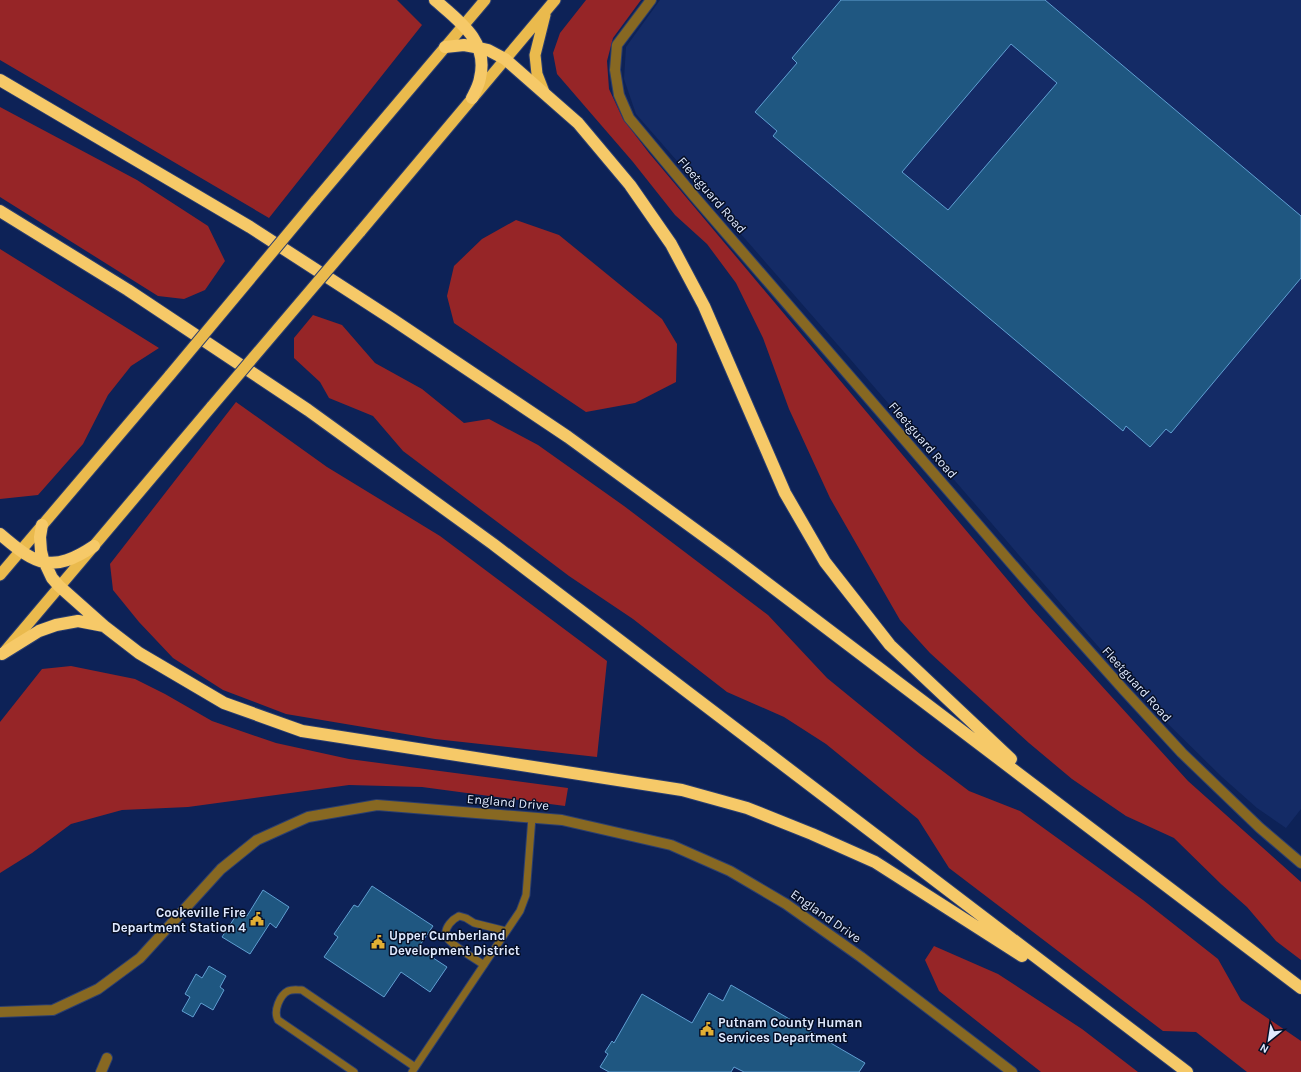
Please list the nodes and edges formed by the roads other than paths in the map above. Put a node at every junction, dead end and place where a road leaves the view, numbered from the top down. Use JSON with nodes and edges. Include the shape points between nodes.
{"nodes":[{"id":1,"x":435,"y":0,"type":"edge"},
{"id":2,"x":485,"y":0,"type":"edge"},
{"id":3,"x":555,"y":0,"type":"edge"},
{"id":4,"x":651,"y":0,"type":"edge"},
{"id":5,"x":545,"y":12,"type":"junction"},
{"id":6,"x":464,"y":25,"type":"junction"},
{"id":7,"x":445,"y":47,"type":"junction"},
{"id":8,"x":478,"y":48,"type":"junction"},
{"id":9,"x":505,"y":59,"type":"junction"},
{"id":10,"x":0,"y":80,"type":"edge"},
{"id":11,"x":544,"y":92,"type":"junction"},
{"id":12,"x":472,"y":98,"type":"junction"},
{"id":13,"x":0,"y":211,"type":"edge"},
{"id":14,"x":42,"y":525,"type":"junction"},
{"id":15,"x":0,"y":534,"type":"edge"},
{"id":16,"x":94,"y":546,"type":"junction"},
{"id":17,"x":20,"y":551,"type":"junction"},
{"id":18,"x":45,"y":562,"type":"junction"},
{"id":19,"x":0,"y":575,"type":"edge"},
{"id":20,"x":59,"y":586,"type":"junction"},
{"id":21,"x":104,"y":626,"type":"junction"},
{"id":22,"x":1,"y":656,"type":"edge"},
{"id":23,"x":1057,"y":802,"type":"junction"},
{"id":24,"x":532,"y":817,"type":"junction"},
{"id":25,"x":1301,"y":863,"type":"edge"},
{"id":26,"x":506,"y":931,"type":"junction"},
{"id":27,"x":484,"y":965,"type":"junction"},
{"id":28,"x":1301,"y":988,"type":"edge"},
{"id":29,"x":1091,"y":1000,"type":"junction"},
{"id":30,"x":0,"y":1012,"type":"edge"},
{"id":31,"x":107,"y":1058,"type":"dead end"},
{"id":32,"x":414,"y":1070,"type":"edge"},
{"id":33,"x":101,"y":1072,"type":"edge"},
{"id":34,"x":354,"y":1072,"type":"edge"},
{"id":35,"x":1012,"y":1072,"type":"edge"},
{"id":36,"x":1187,"y":1072,"type":"edge"}],
"edges":[{"from":1,"to":6,"type":"highway"},
{"from":2,"to":6,"type":"highway"},
{"from":3,"to":5,"type":"highway"},
{"from":4,"to":25,"type":"street","name":"Fleetguard Road","via":[[617,45],[615,70],[619,95],[630,118],[694,196],[1123,689],[1182,753],[1260,828]]},
{"from":5,"to":9,"type":"highway"},
{"from":5,"to":11,"type":"highway","via":[[535,55],[537,74]]},
{"from":6,"to":7,"type":"highway"},
{"from":6,"to":8,"type":"highway"},
{"from":7,"to":8,"type":"highway","via":[[464,45]]},
{"from":7,"to":14,"type":"highway","bridge":true},
{"from":8,"to":9,"type":"highway"},
{"from":8,"to":12,"type":"highway","via":[[481,73]]},
{"from":9,"to":11,"type":"highway"},
{"from":9,"to":12,"type":"highway"},
{"from":10,"to":23,"type":"highway","via":[[250,227],[568,437],[736,559]]},
{"from":11,"to":23,"type":"highway","via":[[578,123],[607,157],[671,244],[704,306],[785,493],[825,562],[890,645]]},
{"from":12,"to":16,"type":"highway","bridge":true},
{"from":13,"to":29,"type":"highway","via":[[128,290],[314,415],[493,544]]},
{"from":14,"to":17,"type":"highway"},
{"from":14,"to":18,"type":"highway","via":[[41,551]]},
{"from":15,"to":17,"type":"highway"},
{"from":16,"to":18,"type":"highway","via":[[71,559],[50,564]]},
{"from":16,"to":20,"type":"highway"},
{"from":17,"to":18,"type":"highway","via":[[35,560]]},
{"from":17,"to":19,"type":"highway"},
{"from":18,"to":20,"type":"highway","via":[[52,578]]},
{"from":20,"to":21,"type":"highway"},
{"from":20,"to":22,"type":"highway"},
{"from":21,"to":22,"type":"highway","via":[[78,621],[56,625],[38,631]]},
{"from":21,"to":29,"type":"highway","via":[[139,653],[224,703],[302,731],[682,790],[746,808],[875,862]]},
{"from":23,"to":28,"type":"highway"},
{"from":24,"to":26,"type":"lane","via":[[526,895],[520,911]]},
{"from":24,"to":30,"type":"street","name":"England Drive","via":[[377,805],[308,817],[257,840],[221,869],[140,958],[98,989],[53,1010]]},
{"from":24,"to":35,"type":"street","name":"England Drive","via":[[562,820],[671,845],[730,871],[786,904],[849,948]]},
{"from":26,"to":27,"type":"lane"},
{"from":26,"to":27,"type":"lane","via":[[474,923],[459,916],[451,922],[446,936]]},
{"from":27,"to":32,"type":"lane"},
{"from":29,"to":36,"type":"highway"},
{"from":31,"to":33,"type":"street"},
{"from":32,"to":34,"type":"lane","via":[[302,990],[289,990],[285,993],[275,1010],[278,1020]]}]}
